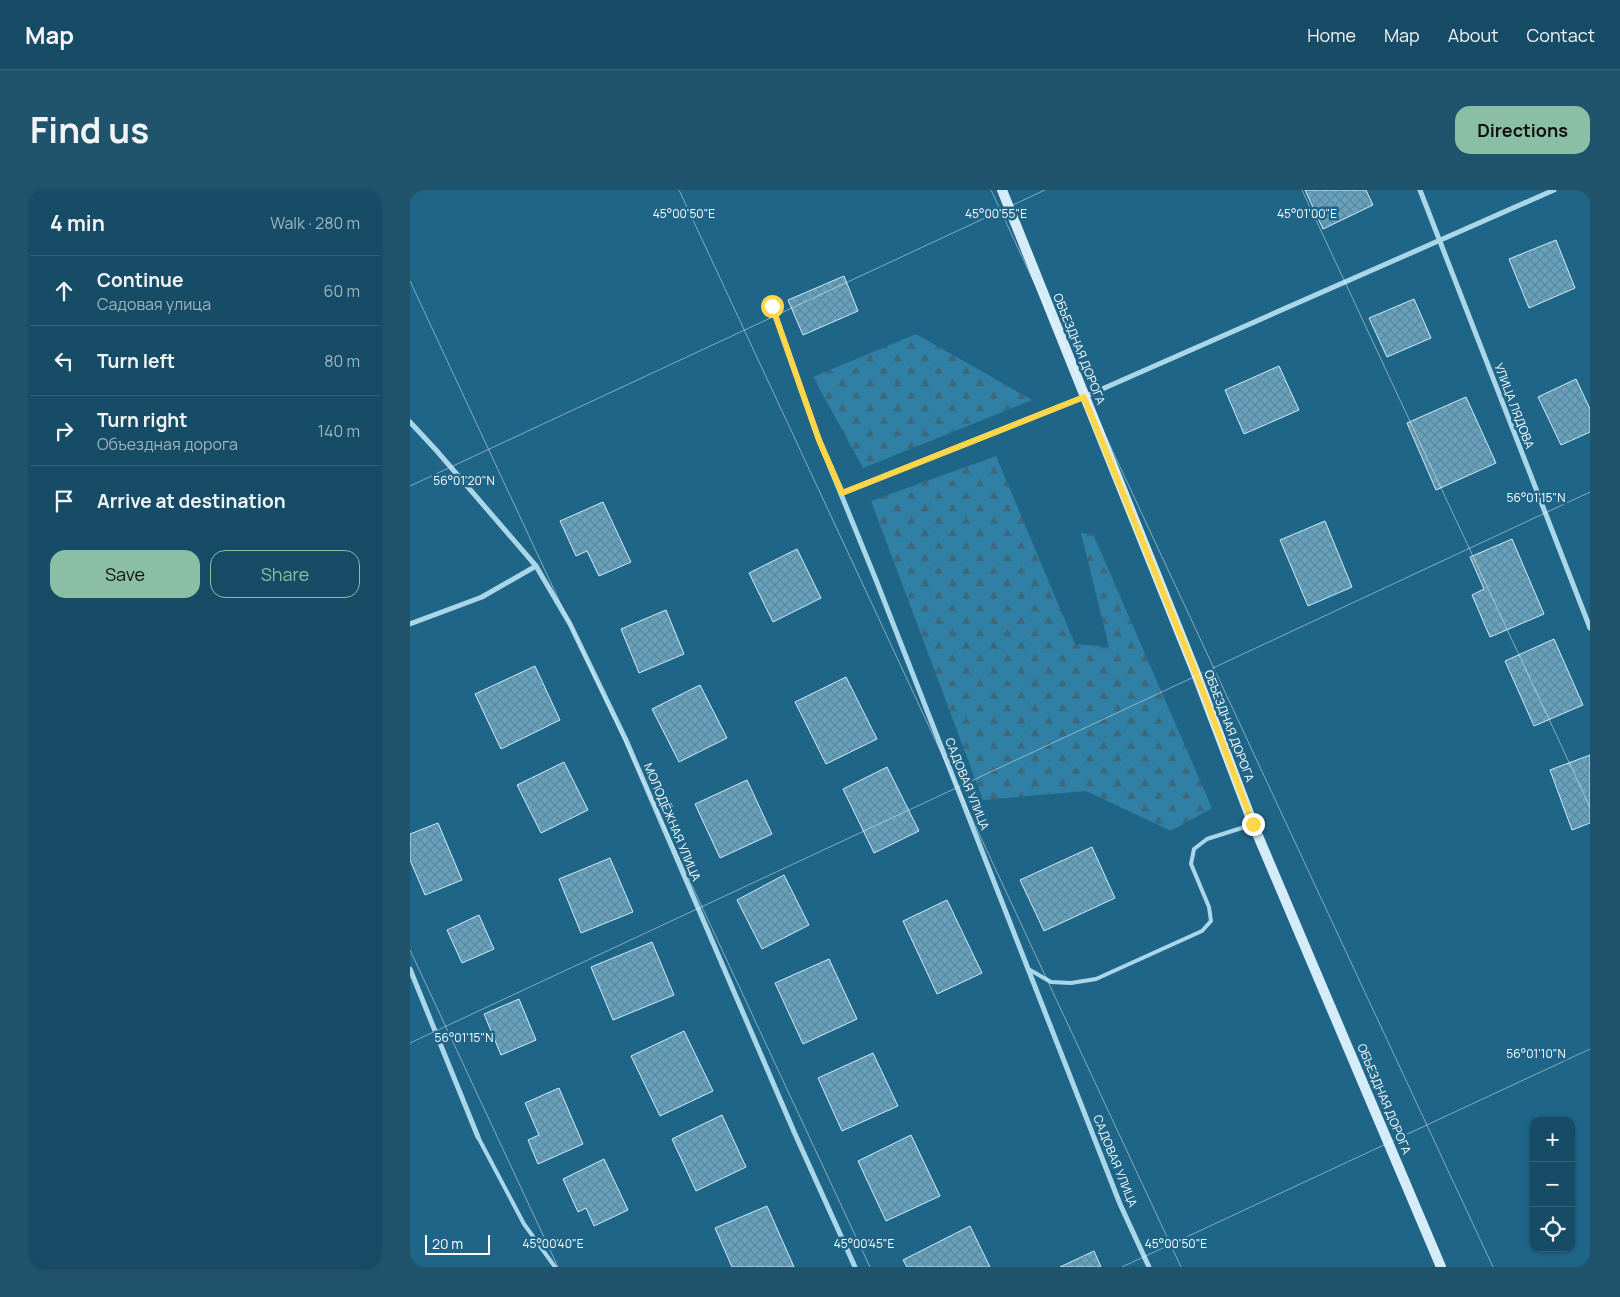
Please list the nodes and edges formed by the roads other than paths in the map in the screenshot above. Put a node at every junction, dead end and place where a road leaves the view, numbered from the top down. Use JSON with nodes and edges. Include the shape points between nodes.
{"nodes":[{"id":1,"x":1002,"y":190,"type":"edge"},
{"id":2,"x":1420,"y":190,"type":"edge"},
{"id":3,"x":1554,"y":190,"type":"edge"},
{"id":4,"x":1439,"y":240,"type":"junction"},
{"id":5,"x":772,"y":306,"type":"dead end"},
{"id":6,"x":1084,"y":397,"type":"junction"},
{"id":7,"x":410,"y":422,"type":"edge"},
{"id":8,"x":842,"y":493,"type":"junction"},
{"id":9,"x":536,"y":566,"type":"junction"},
{"id":10,"x":410,"y":624,"type":"edge"},
{"id":11,"x":1590,"y":628,"type":"edge"},
{"id":12,"x":1253,"y":824,"type":"junction"},
{"id":13,"x":410,"y":970,"type":"edge"},
{"id":14,"x":1030,"y":970,"type":"junction"},
{"id":15,"x":478,"y":1137,"type":"joint"},
{"id":16,"x":555,"y":1267,"type":"edge"},
{"id":17,"x":855,"y":1267,"type":"edge"},
{"id":18,"x":1149,"y":1267,"type":"edge"},
{"id":19,"x":1441,"y":1267,"type":"edge"}],
"edges":[{"from":1,"to":6,"type":"main road","name":"ОБЪЕЗДНАЯ ДОРОГА"},
{"from":2,"to":4,"type":"street","name":"УЛИЦА ЛЯДОВА"},
{"from":3,"to":4,"type":"street"},
{"from":4,"to":6,"type":"street"},
{"from":4,"to":11,"type":"street","name":"УЛИЦА ЛЯДОВА"},
{"from":5,"to":8,"type":"street","name":"САДОВАЯ УЛИЦА","via":[[819,440]]},
{"from":6,"to":8,"type":"street"},
{"from":6,"to":12,"type":"main road","name":"ОБЪЕЗДНАЯ ДОРОГА"},
{"from":7,"to":9,"type":"street","name":"МОЛОДЁЖНАЯ УЛИЦА"},
{"from":8,"to":14,"type":"street","name":"САДОВАЯ УЛИЦА"},
{"from":9,"to":10,"type":"street","via":[[482,597]]},
{"from":9,"to":17,"type":"street","name":"МОЛОДЁЖНАЯ УЛИЦА","via":[[570,624],[626,740]]},
{"from":12,"to":14,"type":"lane","via":[[1207,839],[1194,849],[1191,864],[1209,907],[1211,921],[1202,931],[1096,979],[1051,982]]},
{"from":12,"to":19,"type":"main road","name":"ОБЪЕЗДНАЯ ДОРОГА"},
{"from":13,"to":15,"type":"street"},
{"from":14,"to":18,"type":"street","name":"САДОВАЯ УЛИЦА","via":[[1120,1204]]},
{"from":15,"to":16,"type":"lane","via":[[524,1224]]}]}
